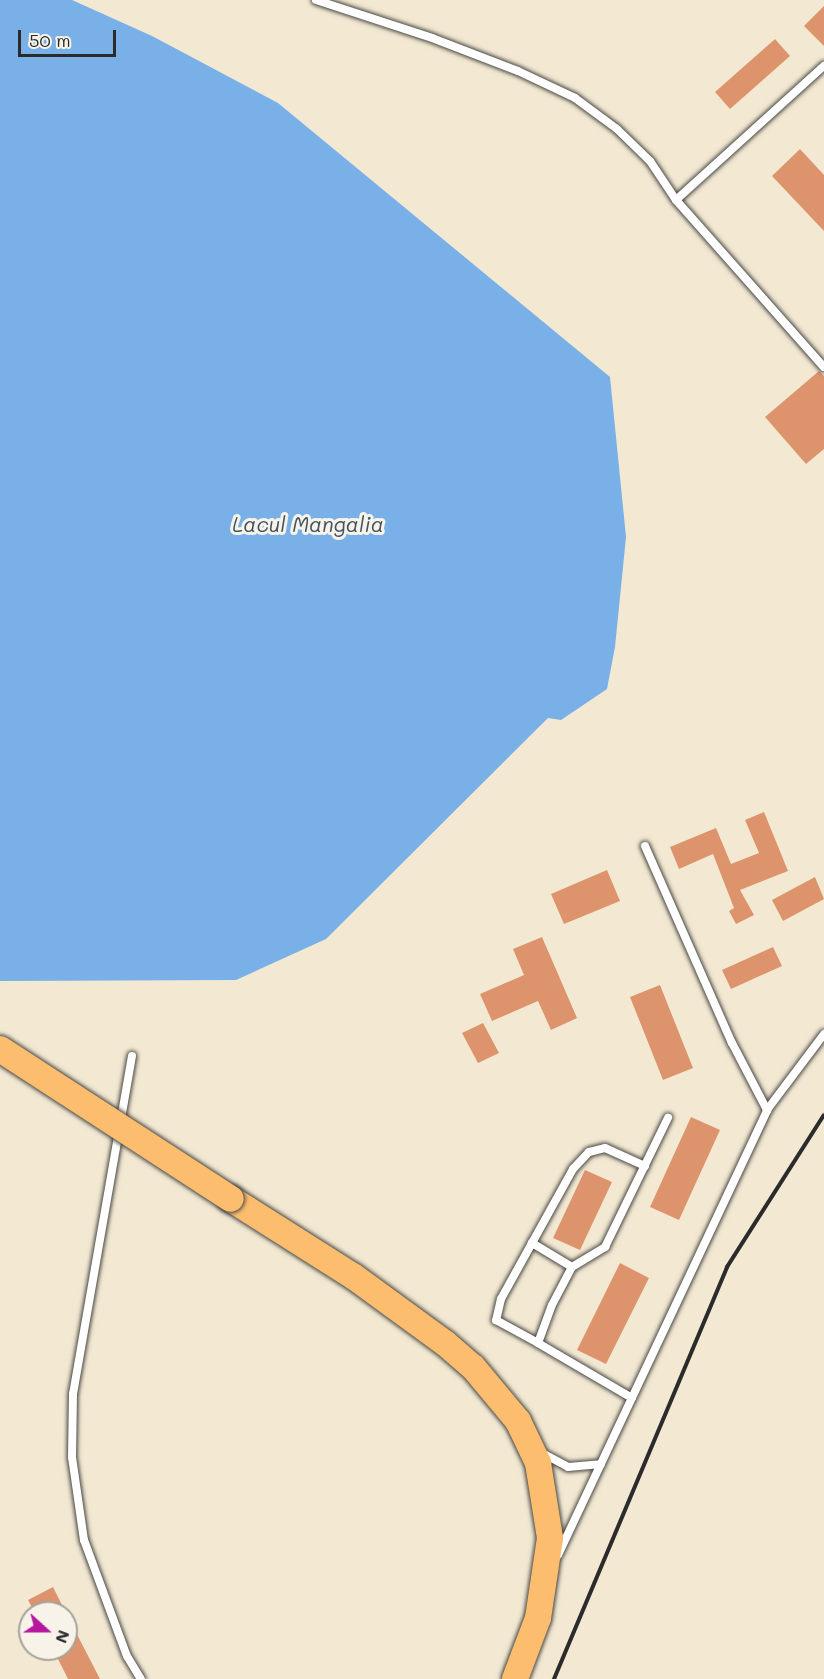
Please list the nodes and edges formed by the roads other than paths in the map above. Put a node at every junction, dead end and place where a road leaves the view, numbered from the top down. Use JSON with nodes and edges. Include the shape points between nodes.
{"nodes":[{"id":1,"x":316,"y":0,"type":"edge"},
{"id":2,"x":824,"y":66,"type":"edge"},
{"id":3,"x":676,"y":200,"type":"junction"},
{"id":4,"x":822,"y":361,"type":"edge"},
{"id":5,"x":645,"y":846,"type":"dead end"},
{"id":6,"x":824,"y":1034,"type":"edge"},
{"id":7,"x":0,"y":1049,"type":"edge"},
{"id":8,"x":132,"y":1056,"type":"dead end"},
{"id":9,"x":767,"y":1110,"type":"junction"},
{"id":10,"x":668,"y":1118,"type":"dead end"},
{"id":11,"x":645,"y":1166,"type":"junction"},
{"id":12,"x":532,"y":1243,"type":"junction"},
{"id":13,"x":572,"y":1267,"type":"junction"},
{"id":14,"x":538,"y":1343,"type":"junction"},
{"id":15,"x":632,"y":1398,"type":"junction"},
{"id":16,"x":531,"y":1446,"type":"junction"},
{"id":17,"x":601,"y":1464,"type":"junction"},
{"id":18,"x":547,"y":1578,"type":"junction"},
{"id":19,"x":141,"y":1679,"type":"edge"},
{"id":20,"x":515,"y":1679,"type":"edge"}],
"edges":[{"from":1,"to":3,"type":"lane","via":[[432,38],[575,98],[617,129],[650,161]]},
{"from":2,"to":3,"type":"lane"},
{"from":3,"to":4,"type":"lane"},
{"from":5,"to":9,"type":"lane","via":[[732,1043]]},
{"from":6,"to":9,"type":"lane"},
{"from":7,"to":16,"type":"highway","bridge":true,"via":[[353,1276],[445,1343],[495,1391]]},
{"from":8,"to":19,"type":"lane","via":[[74,1394],[72,1457],[84,1540],[127,1656]]},
{"from":9,"to":15,"type":"lane"},
{"from":10,"to":11,"type":"lane"},
{"from":11,"to":12,"type":"lane","via":[[605,1148],[588,1152],[573,1169]]},
{"from":11,"to":13,"type":"lane","via":[[605,1247]]},
{"from":12,"to":13,"type":"lane"},
{"from":12,"to":14,"type":"lane","via":[[501,1299],[496,1320]]},
{"from":13,"to":14,"type":"lane"},
{"from":14,"to":15,"type":"lane"},
{"from":15,"to":17,"type":"lane"},
{"from":16,"to":17,"type":"lane","via":[[560,1465]]},
{"from":16,"to":18,"type":"highway","via":[[546,1494],[550,1538]]},
{"from":17,"to":18,"type":"lane"},
{"from":18,"to":20,"type":"highway","via":[[538,1618]]}]}
